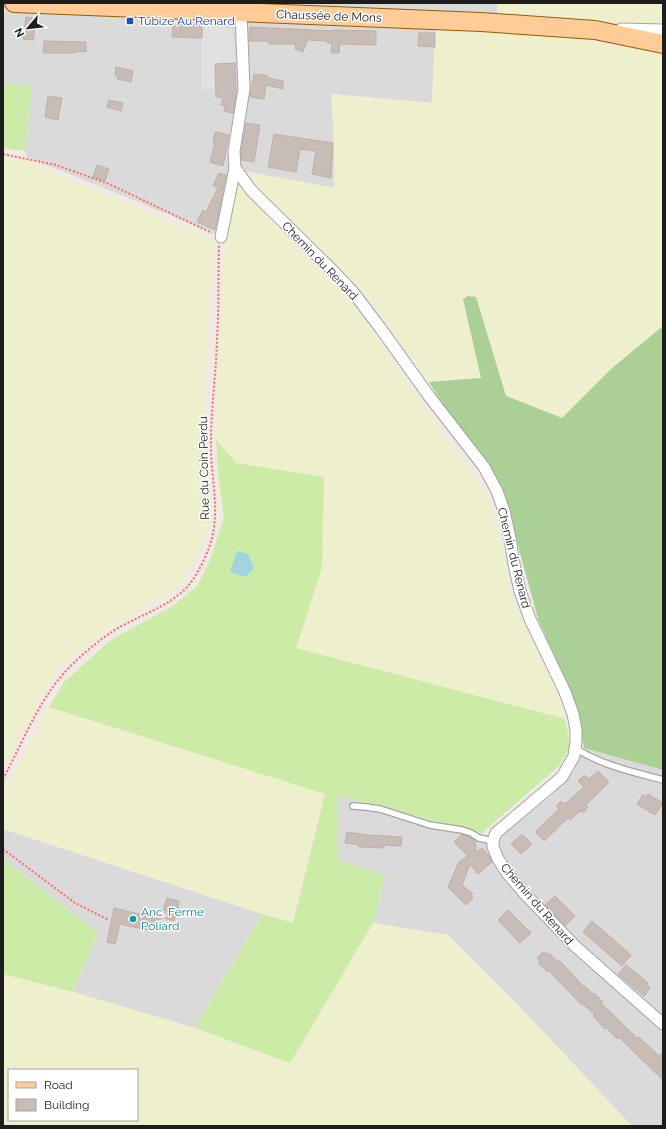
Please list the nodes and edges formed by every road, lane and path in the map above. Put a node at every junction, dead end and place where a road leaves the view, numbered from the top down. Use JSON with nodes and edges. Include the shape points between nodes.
{"nodes":[{"id":1,"x":14,"y":3,"type":"edge"},
{"id":2,"x":241,"y":12,"type":"junction"},
{"id":3,"x":595,"y":30,"type":"junction"},
{"id":4,"x":663,"y":30,"type":"edge"},
{"id":5,"x":663,"y":44,"type":"edge"},
{"id":6,"x":3,"y":154,"type":"edge"},
{"id":7,"x":235,"y":168,"type":"junction"},
{"id":8,"x":221,"y":237,"type":"junction"},
{"id":9,"x":575,"y":748,"type":"junction"},
{"id":10,"x":3,"y":779,"type":"edge"},
{"id":11,"x":663,"y":780,"type":"edge"},
{"id":12,"x":353,"y":806,"type":"dead end"},
{"id":13,"x":493,"y":841,"type":"junction"},
{"id":14,"x":3,"y":849,"type":"edge"},
{"id":15,"x":109,"y":920,"type":"dead end"},
{"id":16,"x":663,"y":1024,"type":"edge"}],
"edges":[{"from":1,"to":2,"type":"main road","name":"Chaussée de Mons"},
{"from":2,"to":3,"type":"main road","name":"Chaussée de Mons","via":[[481,22]]},
{"from":2,"to":7,"type":"street","via":[[244,89],[234,150]]},
{"from":3,"to":4,"type":"street","name":"Chaussée de Mons"},
{"from":3,"to":5,"type":"main road","name":"Chaussée de Mons"},
{"from":6,"to":8,"type":"path","via":[[56,165],[109,184]]},
{"from":7,"to":8,"type":"street"},
{"from":7,"to":9,"type":"street","name":"Chemin du Renard","via":[[251,190],[353,292],[484,467],[504,511],[520,591],[530,619],[573,714],[576,730]]},
{"from":8,"to":10,"type":"path","name":"Rue du Coin Perdu","via":[[211,444],[216,515],[213,534],[205,556],[189,585],[179,596],[113,631],[58,680],[39,710]]},
{"from":9,"to":11,"type":"lane","via":[[606,763]]},
{"from":9,"to":13,"type":"street","name":"Chemin du Renard","via":[[574,756],[562,777],[496,833]]},
{"from":12,"to":13,"type":"lane","via":[[380,809],[430,825],[462,830]]},
{"from":13,"to":16,"type":"street","name":"Chemin du Renard","via":[[498,859],[525,894],[574,946]]},
{"from":14,"to":15,"type":"path","via":[[75,903]]}]}
